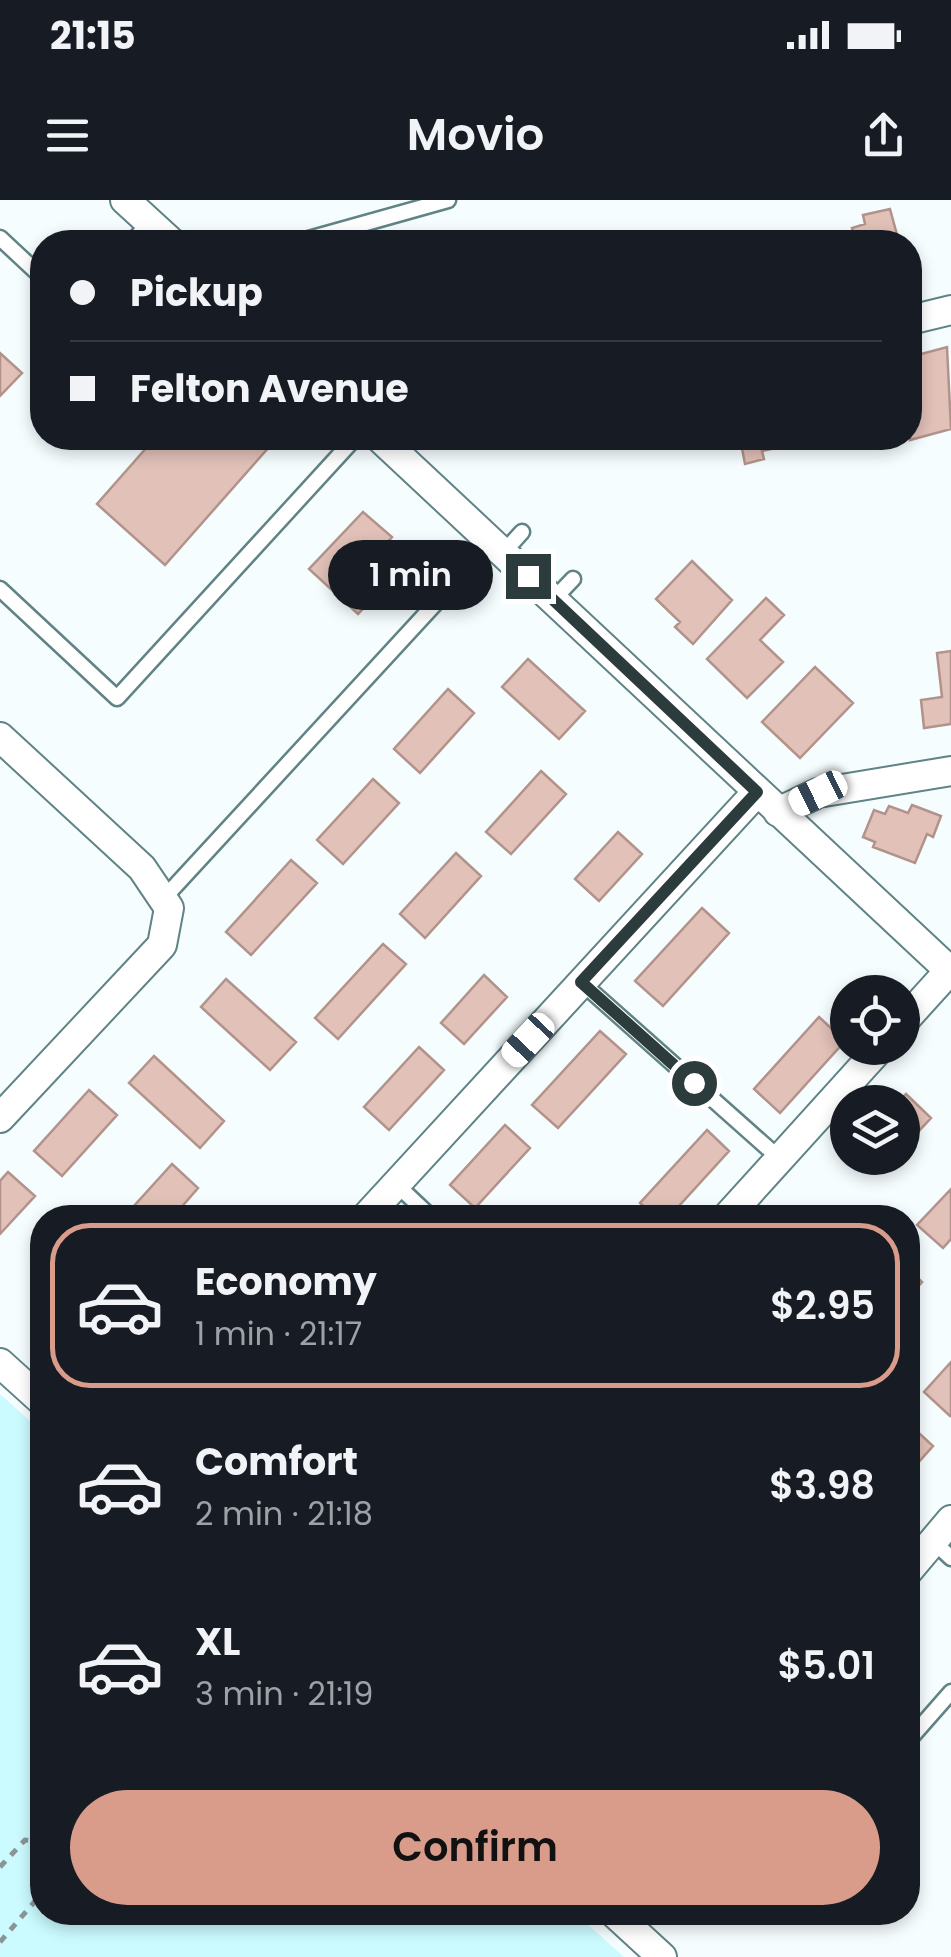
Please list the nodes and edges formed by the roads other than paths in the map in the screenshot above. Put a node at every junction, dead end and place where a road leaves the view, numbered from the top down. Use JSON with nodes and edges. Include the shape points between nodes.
{"nodes":[{"id":1,"x":125,"y":200,"type":"edge"},
{"id":2,"x":448,"y":200,"type":"edge"},
{"id":3,"x":139,"y":230,"type":"edge"},
{"id":4,"x":341,"y":230,"type":"edge"},
{"id":5,"x":0,"y":238,"type":"edge"},
{"id":6,"x":30,"y":267,"type":"edge"},
{"id":7,"x":951,"y":310,"type":"edge"},
{"id":8,"x":922,"y":317,"type":"edge"},
{"id":9,"x":344,"y":450,"type":"edge"},
{"id":10,"x":394,"y":450,"type":"edge"},
{"id":11,"x":409,"y":450,"type":"edge"},
{"id":12,"x":402,"y":457,"type":"junction"},
{"id":13,"x":505,"y":542,"type":"junction"},
{"id":14,"x":573,"y":579,"type":"dead end"},
{"id":15,"x":0,"y":589,"type":"edge"},
{"id":16,"x":553,"y":600,"type":"junction"},
{"id":17,"x":0,"y":737,"type":"edge"},
{"id":18,"x":951,"y":771,"type":"edge"},
{"id":19,"x":757,"y":792,"type":"junction"},
{"id":20,"x":778,"y":812,"type":"junction"},
{"id":21,"x":167,"y":903,"type":"junction"},
{"id":22,"x":950,"y":971,"type":"edge"},
{"id":23,"x":581,"y":982,"type":"junction"},
{"id":24,"x":920,"y":1004,"type":"edge"},
{"id":25,"x":865,"y":1065,"type":"edge"},
{"id":26,"x":0,"y":1118,"type":"edge"},
{"id":27,"x":780,"y":1159,"type":"junction"},
{"id":28,"x":396,"y":1184,"type":"junction"},
{"id":29,"x":377,"y":1205,"type":"edge"},
{"id":30,"x":418,"y":1205,"type":"edge"},
{"id":31,"x":738,"y":1205,"type":"edge"},
{"id":32,"x":0,"y":1363,"type":"edge"},
{"id":33,"x":30,"y":1390,"type":"edge"},
{"id":34,"x":945,"y":1540,"type":"edge"},
{"id":35,"x":920,"y":1560,"type":"edge"},
{"id":36,"x":951,"y":1692,"type":"edge"},
{"id":37,"x":920,"y":1727,"type":"edge"},
{"id":38,"x":628,"y":1925,"type":"edge"},
{"id":39,"x":662,"y":1957,"type":"edge"}],
"edges":[{"from":1,"to":3,"type":"street"},
{"from":2,"to":4,"type":"lane"},
{"from":5,"to":6,"type":"lane"},
{"from":7,"to":8,"type":"street"},
{"from":9,"to":15,"type":"lane","via":[[117,698]]},
{"from":10,"to":12,"type":"street"},
{"from":11,"to":12,"type":"street"},
{"from":12,"to":13,"type":"street"},
{"from":13,"to":16,"type":"street"},
{"from":13,"to":21,"type":"lane"},
{"from":14,"to":16,"type":"lane"},
{"from":16,"to":19,"type":"street"},
{"from":17,"to":21,"type":"street","via":[[142,868]]},
{"from":18,"to":20,"type":"street","via":[[818,793]]},
{"from":19,"to":20,"type":"street"},
{"from":19,"to":23,"type":"street"},
{"from":20,"to":22,"type":"street"},
{"from":21,"to":26,"type":"street","via":[[162,945]]},
{"from":22,"to":24,"type":"street"},
{"from":23,"to":27,"type":"lane"},
{"from":23,"to":28,"type":"street"},
{"from":25,"to":27,"type":"street"},
{"from":27,"to":31,"type":"street"},
{"from":28,"to":29,"type":"street"},
{"from":28,"to":30,"type":"lane"},
{"from":32,"to":33,"type":"street"},
{"from":34,"to":35,"type":"street"},
{"from":36,"to":37,"type":"lane"},
{"from":38,"to":39,"type":"street"}]}
